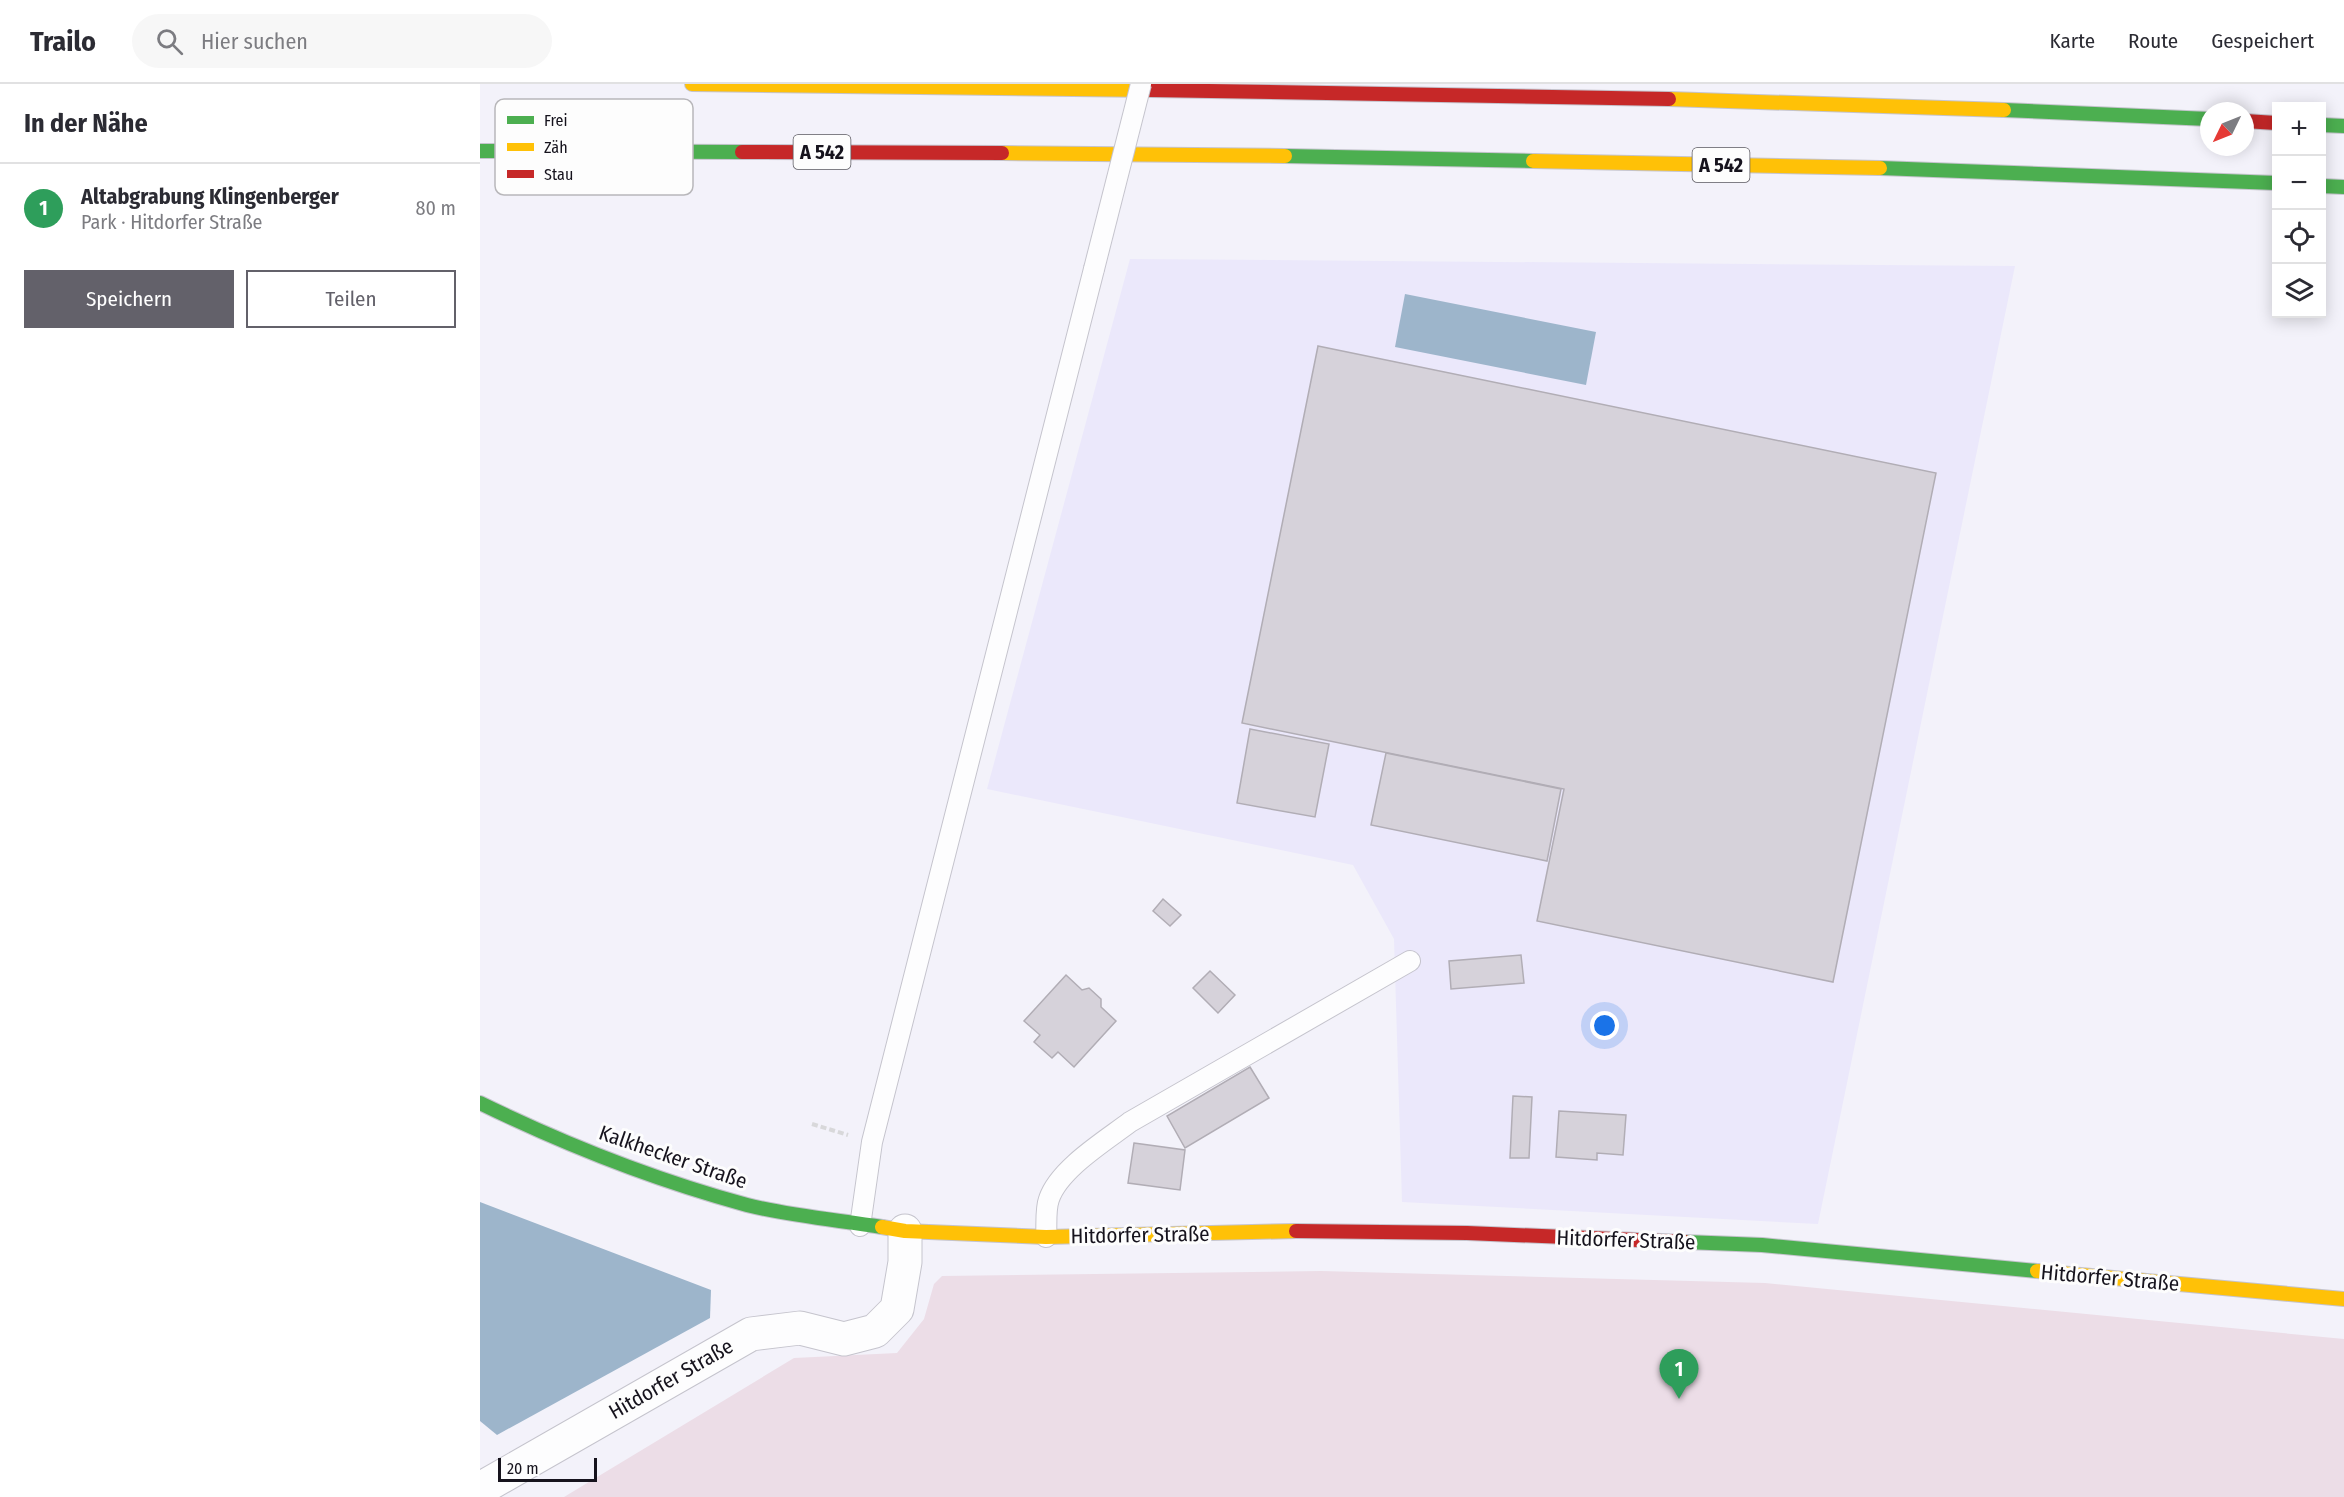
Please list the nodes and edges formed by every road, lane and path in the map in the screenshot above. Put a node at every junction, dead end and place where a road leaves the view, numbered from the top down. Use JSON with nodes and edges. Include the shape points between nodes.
{"nodes":[{"id":1,"x":692,"y":84,"type":"edge"},
{"id":2,"x":1141,"y":84,"type":"edge"},
{"id":3,"x":2200,"y":119,"type":"edge"},
{"id":4,"x":2254,"y":122,"type":"edge"},
{"id":5,"x":2272,"y":123,"type":"edge"},
{"id":6,"x":2326,"y":125,"type":"edge"},
{"id":7,"x":2344,"y":126,"type":"edge"},
{"id":8,"x":480,"y":151,"type":"edge"},
{"id":9,"x":495,"y":151,"type":"edge"},
{"id":10,"x":693,"y":152,"type":"edge"},
{"id":11,"x":2272,"y":183,"type":"edge"},
{"id":12,"x":2326,"y":186,"type":"edge"},
{"id":13,"x":2344,"y":187,"type":"edge"},
{"id":14,"x":1410,"y":961,"type":"dead end"},
{"id":15,"x":480,"y":1103,"type":"edge"},
{"id":16,"x":812,"y":1124,"type":"dead end"},
{"id":17,"x":872,"y":1142,"type":"junction"},
{"id":18,"x":861,"y":1226,"type":"junction"},
{"id":19,"x":905,"y":1231,"type":"junction"},
{"id":20,"x":1046,"y":1237,"type":"junction"},
{"id":21,"x":2344,"y":1299,"type":"edge"},
{"id":22,"x":480,"y":1489,"type":"edge"}],
"edges":[{"from":1,"to":3,"type":"main road","via":[[1311,91],[1953,107]]},
{"from":2,"to":17,"type":"lane","bridge":true},
{"from":4,"to":5,"type":"main road"},
{"from":6,"to":7,"type":"main road"},
{"from":8,"to":9,"type":"main road","number":"A 542"},
{"from":10,"to":11,"type":"main road","number":"A 542","via":[[1164,153],[1971,170]]},
{"from":12,"to":13,"type":"main road"},
{"from":14,"to":20,"type":"lane","via":[[1130,1122],[1060,1181],[1048,1200]]},
{"from":15,"to":18,"type":"main road","name":"Kalkhecker Straße","via":[[537,1131],[636,1170],[749,1205]]},
{"from":16,"to":17,"type":"path"},
{"from":17,"to":18,"type":"lane"},
{"from":18,"to":19,"type":"main road","name":"Hitdorfer Straße"},
{"from":19,"to":20,"type":"main road","name":"Hitdorfer Straße"},
{"from":19,"to":22,"type":"street","name":"Hitdorfer Straße","via":[[905,1262],[897,1309],[875,1332],[844,1339],[801,1328],[751,1334]]},
{"from":20,"to":21,"type":"main road","name":"Hitdorfer Straße","via":[[1295,1231],[1750,1245]]}]}
